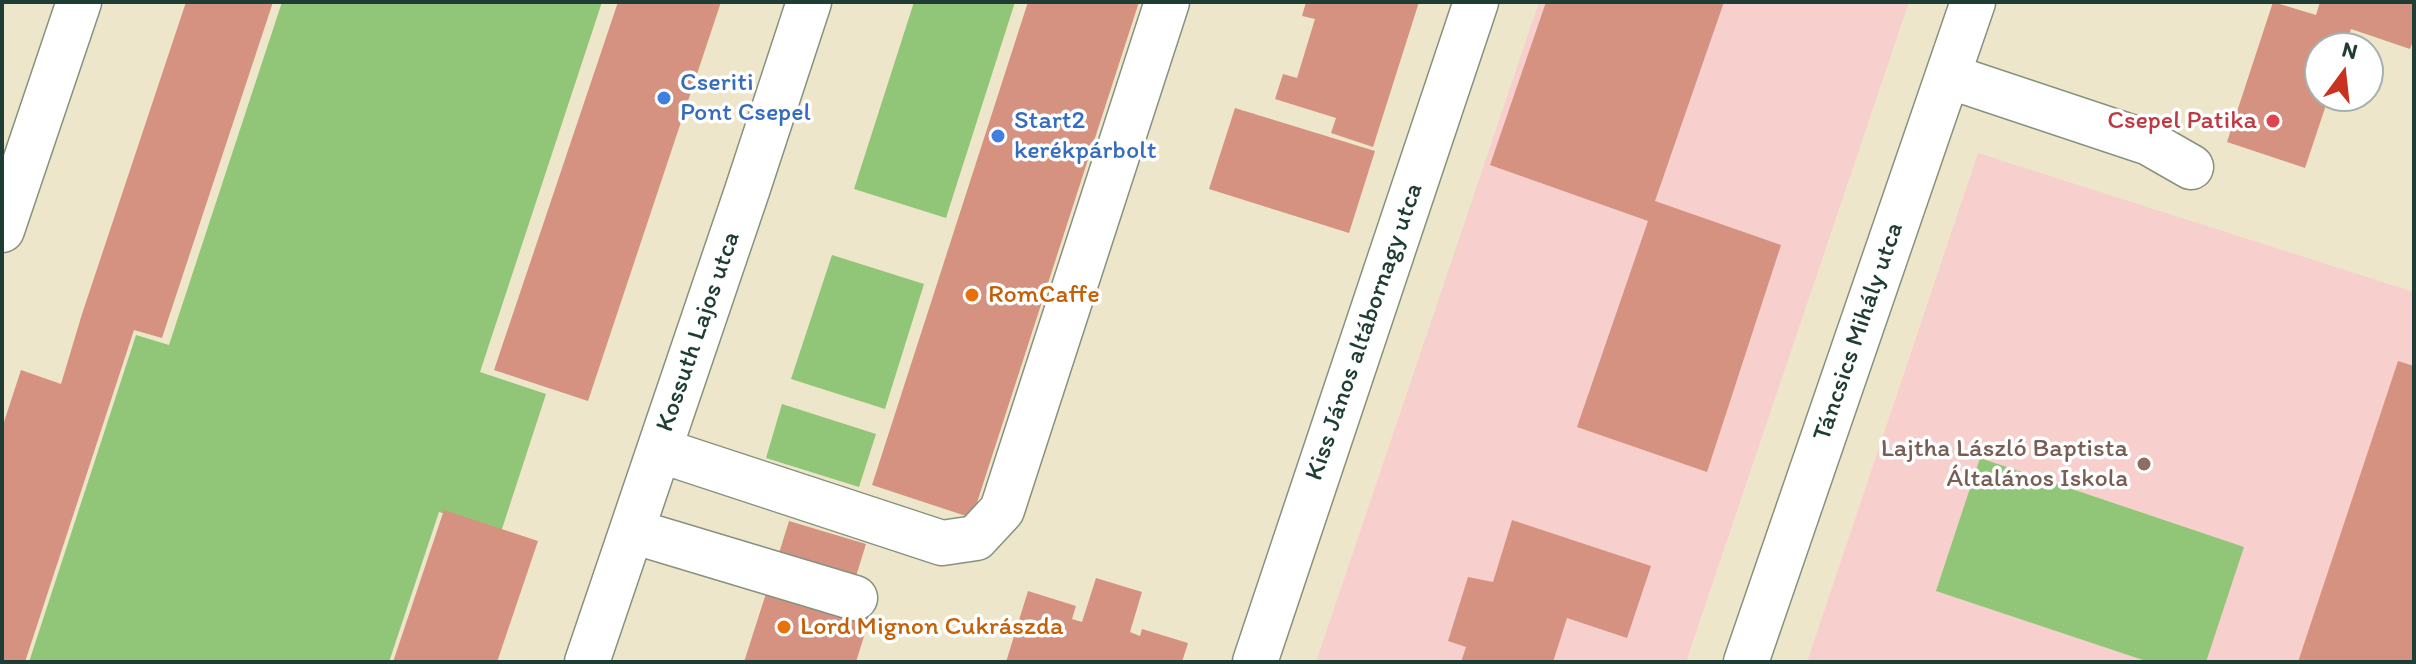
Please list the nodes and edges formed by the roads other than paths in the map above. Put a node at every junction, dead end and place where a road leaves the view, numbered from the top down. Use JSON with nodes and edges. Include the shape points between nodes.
{"nodes":[{"id":1,"x":79,"y":2,"type":"edge"},
{"id":2,"x":809,"y":2,"type":"edge"},
{"id":3,"x":1167,"y":2,"type":"edge"},
{"id":4,"x":1476,"y":2,"type":"edge"},
{"id":5,"x":1973,"y":2,"type":"edge"},
{"id":6,"x":1948,"y":76,"type":"junction"},
{"id":7,"x":2191,"y":167,"type":"dead end"},
{"id":8,"x":2,"y":230,"type":"edge"},
{"id":9,"x":659,"y":450,"type":"junction"},
{"id":10,"x":632,"y":531,"type":"junction"},
{"id":11,"x":855,"y":598,"type":"dead end"},
{"id":12,"x":587,"y":662,"type":"edge"},
{"id":13,"x":1255,"y":662,"type":"edge"},
{"id":14,"x":1746,"y":662,"type":"edge"}],
"edges":[{"from":1,"to":8,"type":"street"},
{"from":2,"to":9,"type":"street","name":"Kossuth Lajos utca"},
{"from":3,"to":9,"type":"street","via":[[1002,510],[976,538],[942,543]]},
{"from":4,"to":13,"type":"street","name":"Kiss János altábornagy utca"},
{"from":5,"to":6,"type":"street","name":"Táncsics Mihály utca"},
{"from":6,"to":7,"type":"street","via":[[2149,143]]},
{"from":6,"to":14,"type":"street","name":"Táncsics Mihály utca"},
{"from":9,"to":10,"type":"street","name":"Kossuth Lajos utca"},
{"from":10,"to":11,"type":"street"},
{"from":10,"to":12,"type":"street","name":"Kossuth Lajos utca"}]}
